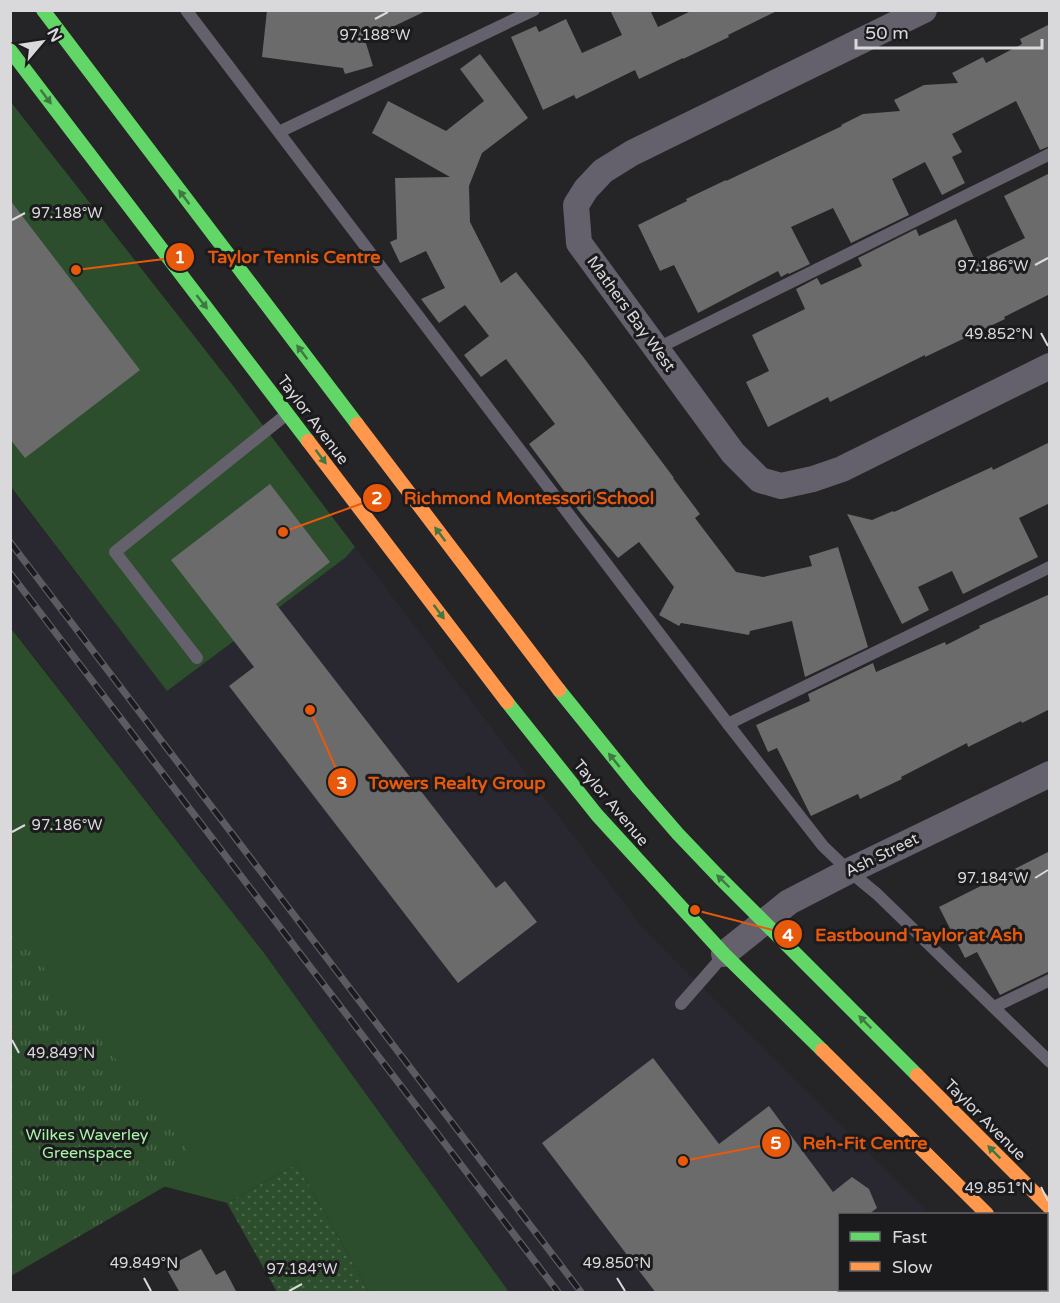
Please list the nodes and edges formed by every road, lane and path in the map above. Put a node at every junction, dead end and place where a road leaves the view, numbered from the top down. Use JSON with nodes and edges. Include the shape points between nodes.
{"nodes":[{"id":1,"x":43,"y":10,"type":"edge"},
{"id":2,"x":186,"y":10,"type":"edge"},
{"id":3,"x":534,"y":10,"type":"edge"},
{"id":4,"x":924,"y":10,"type":"edge"},
{"id":5,"x":10,"y":50,"type":"edge"},
{"id":6,"x":279,"y":132,"type":"junction"},
{"id":7,"x":1050,"y":154,"type":"edge"},
{"id":8,"x":656,"y":349,"type":"junction"},
{"id":9,"x":1050,"y":366,"type":"edge"},
{"id":10,"x":313,"y":386,"type":"dead end"},
{"id":11,"x":338,"y":399,"type":"junction"},
{"id":12,"x":288,"y":414,"type":"junction"},
{"id":13,"x":1050,"y":567,"type":"edge"},
{"id":14,"x":198,"y":658,"type":"dead end"},
{"id":15,"x":728,"y":724,"type":"junction"},
{"id":16,"x":1050,"y":774,"type":"edge"},
{"id":17,"x":849,"y":871,"type":"junction"},
{"id":18,"x":764,"y":922,"type":"junction"},
{"id":19,"x":724,"y":954,"type":"junction"},
{"id":20,"x":1050,"y":980,"type":"edge"},
{"id":21,"x":681,"y":1004,"type":"dead end"},
{"id":22,"x":994,"y":1007,"type":"junction"},
{"id":23,"x":1050,"y":1062,"type":"edge"},
{"id":24,"x":1050,"y":1208,"type":"edge"},
{"id":25,"x":985,"y":1213,"type":"edge"}],
"edges":[{"from":11,"to":1,"type":"main road","name":"Taylor Avenue","one_way":true},
{"from":2,"to":6,"type":"lane"},
{"from":3,"to":6,"type":"lane"},
{"from":4,"to":8,"type":"street","name":"Mathers Bay West","via":[[632,153],[603,171],[586,189],[576,206],[579,243]]},
{"from":5,"to":12,"type":"main road","name":"Taylor Avenue","one_way":true,"via":[[262,371]]},
{"from":6,"to":15,"type":"lane"},
{"from":7,"to":8,"type":"lane"},
{"from":8,"to":9,"type":"street","name":"Mathers Bay West","via":[[733,453],[760,480],[782,486],[842,469]]},
{"from":10,"to":11,"type":"main road","name":"Taylor Avenue"},
{"from":18,"to":11,"type":"main road","name":"Taylor Avenue","one_way":true,"via":[[627,776]]},
{"from":12,"to":14,"type":"lane","via":[[115,552]]},
{"from":12,"to":19,"type":"main road","name":"Taylor Avenue","one_way":true,"via":[[597,815]]},
{"from":13,"to":15,"type":"lane"},
{"from":15,"to":17,"type":"lane","via":[[823,846]]},
{"from":16,"to":17,"type":"street","name":"Ash Street"},
{"from":17,"to":18,"type":"street","name":"Ash Street","via":[[789,902]]},
{"from":17,"to":22,"type":"lane"},
{"from":18,"to":19,"type":"street","name":"Ash Street"},
{"from":24,"to":18,"type":"main road","name":"Taylor Avenue","one_way":true},
{"from":19,"to":21,"type":"lane"},
{"from":19,"to":25,"type":"main road","name":"Taylor Avenue"},
{"from":20,"to":22,"type":"lane"},
{"from":22,"to":23,"type":"lane"}]}
